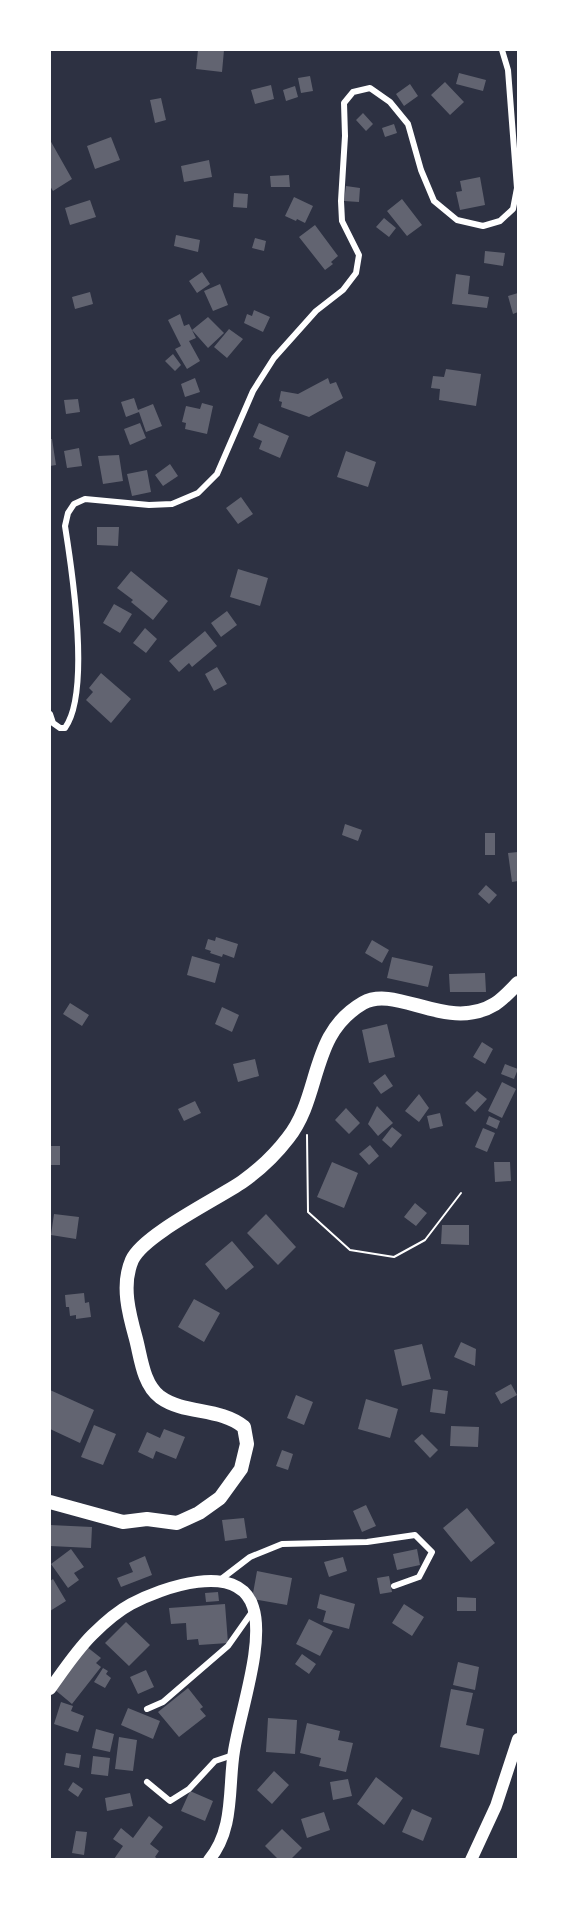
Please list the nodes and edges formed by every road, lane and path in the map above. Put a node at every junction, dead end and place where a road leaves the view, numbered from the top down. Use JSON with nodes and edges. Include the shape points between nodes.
{"nodes":[{"id":1,"x":502,"y":50,"type":"edge"},
{"id":2,"x":50,"y":714,"type":"edge"},
{"id":3,"x":519,"y":983,"type":"edge"},
{"id":4,"x":307,"y":1129,"type":"dead end"},
{"id":5,"x":461,"y":1193,"type":"dead end"},
{"id":6,"x":50,"y":1502,"type":"edge"},
{"id":7,"x":219,"y":1581,"type":"junction"},
{"id":8,"x":394,"y":1586,"type":"dead end"},
{"id":9,"x":254,"y":1609,"type":"junction"},
{"id":10,"x":50,"y":1689,"type":"edge"},
{"id":11,"x":147,"y":1709,"type":"dead end"},
{"id":12,"x":519,"y":1739,"type":"edge"},
{"id":13,"x":233,"y":1755,"type":"junction"},
{"id":14,"x":147,"y":1782,"type":"dead end"},
{"id":15,"x":209,"y":1860,"type":"edge"},
{"id":16,"x":471,"y":1860,"type":"edge"}],
"edges":[{"from":1,"to":2,"type":"street","via":[[508,70],[518,188],[513,209],[500,221],[483,226],[457,220],[434,201],[408,124],[390,102],[370,88],[353,92],[344,103],[342,221],[359,255],[356,273],[274,358],[253,391],[217,474],[198,493],[171,504],[85,499],[74,504],[65,526],[77,606],[78,670],[71,720],[60,728]]},
{"from":3,"to":6,"type":"main road","via":[[495,1004],[472,1013],[445,1014],[388,999],[365,1002],[344,1017],[329,1037],[306,1106],[289,1137],[268,1161],[244,1181],[147,1241],[133,1258],[127,1306],[146,1379],[159,1396],[179,1406],[234,1419],[244,1427],[247,1444],[241,1469],[220,1498],[177,1523],[147,1519],[123,1522]]},
{"from":4,"to":5,"type":"path","via":[[308,1212],[350,1250],[394,1257],[425,1240]]},
{"from":7,"to":8,"type":"street","via":[[250,1557],[282,1544],[367,1542],[415,1535],[432,1552],[419,1577]]},
{"from":7,"to":9,"type":"main road","via":[[240,1588]]},
{"from":7,"to":10,"type":"main road","via":[[173,1587],[130,1604],[92,1635]]},
{"from":9,"to":11,"type":"street","via":[[228,1646],[163,1702]]},
{"from":9,"to":13,"type":"main road","via":[[256,1647]]},
{"from":12,"to":16,"type":"main road","via":[[496,1806]]},
{"from":13,"to":14,"type":"street","via":[[215,1761],[189,1789],[170,1801]]},
{"from":13,"to":15,"type":"main road","via":[[231,1803],[219,1848]]}]}
